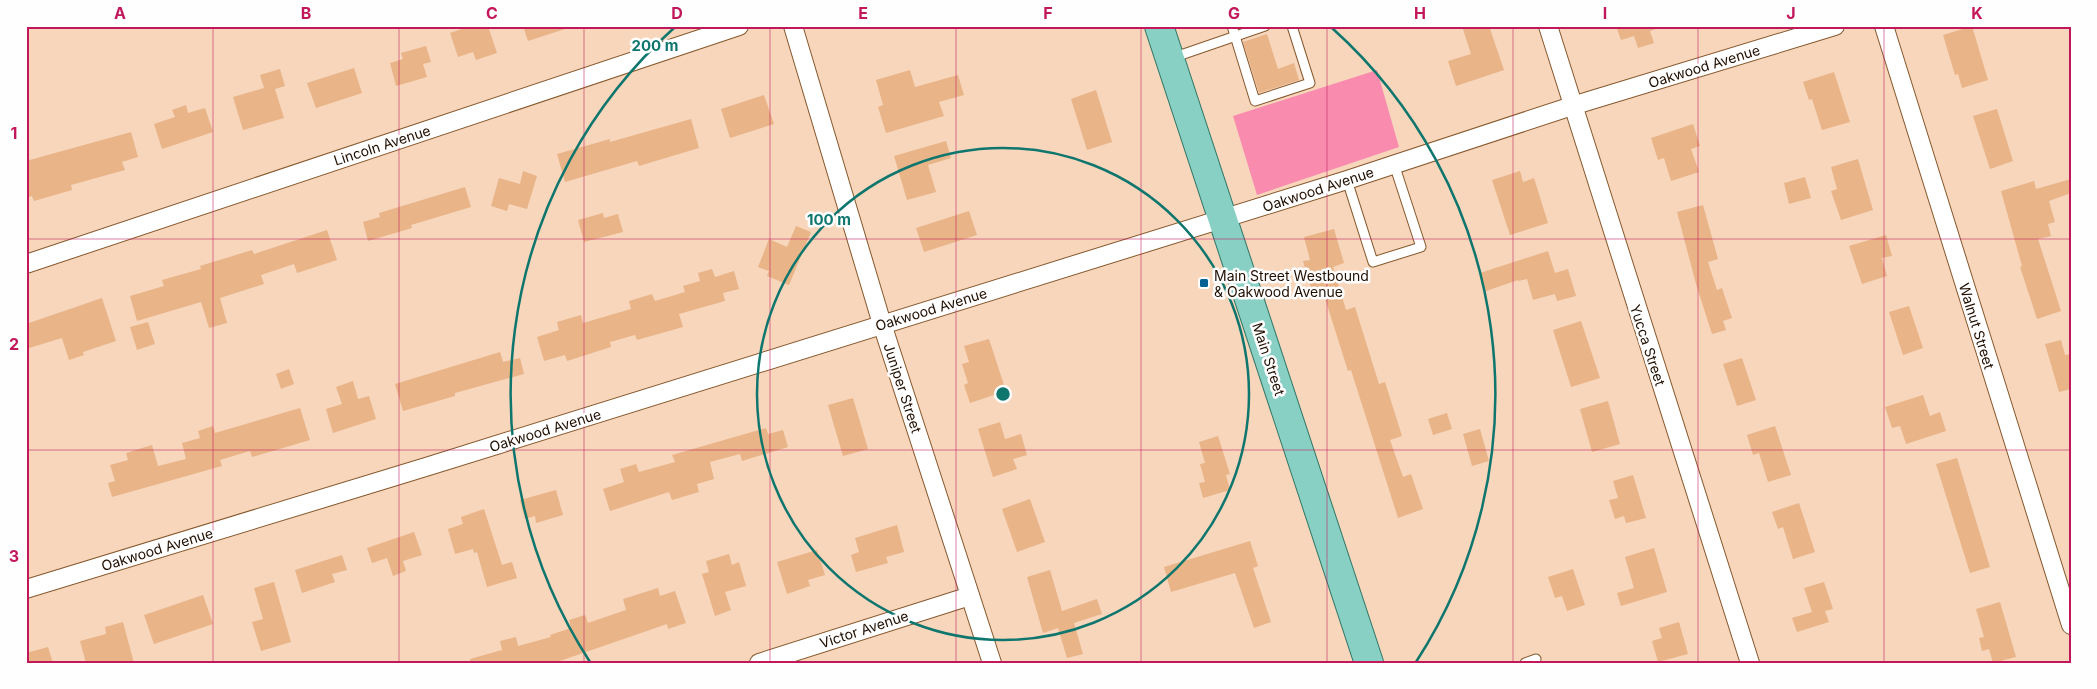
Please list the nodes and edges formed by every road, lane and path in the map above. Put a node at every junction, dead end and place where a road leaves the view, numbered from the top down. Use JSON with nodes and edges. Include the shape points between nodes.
{"nodes":[{"id":1,"x":738,"y":26,"type":"edge"},
{"id":2,"x":793,"y":26,"type":"edge"},
{"id":3,"x":1159,"y":26,"type":"edge"},
{"id":4,"x":1232,"y":26,"type":"edge"},
{"id":5,"x":1264,"y":26,"type":"edge"},
{"id":6,"x":1292,"y":26,"type":"edge"},
{"id":7,"x":1548,"y":26,"type":"edge"},
{"id":8,"x":1835,"y":26,"type":"edge"},
{"id":9,"x":1884,"y":26,"type":"edge"},
{"id":10,"x":1235,"y":36,"type":"junction"},
{"id":11,"x":1170,"y":59,"type":"junction"},
{"id":12,"x":1572,"y":106,"type":"junction"},
{"id":13,"x":1394,"y":164,"type":"junction"},
{"id":14,"x":1347,"y":180,"type":"junction"},
{"id":15,"x":1223,"y":219,"type":"junction"},
{"id":16,"x":26,"y":264,"type":"edge"},
{"id":17,"x":882,"y":324,"type":"junction"},
{"id":18,"x":26,"y":589,"type":"edge"},
{"id":19,"x":970,"y":596,"type":"junction"},
{"id":20,"x":2071,"y":625,"type":"edge"},
{"id":21,"x":1536,"y":659,"type":"dead end"},
{"id":22,"x":759,"y":663,"type":"edge"},
{"id":23,"x":992,"y":663,"type":"edge"},
{"id":24,"x":1369,"y":663,"type":"edge"},
{"id":25,"x":1525,"y":663,"type":"edge"},
{"id":26,"x":1750,"y":663,"type":"edge"}],
"edges":[{"from":1,"to":16,"type":"street","name":"Lincoln Avenue"},
{"from":2,"to":17,"type":"street","name":"Juniper Street"},
{"from":3,"to":11,"type":"main road","name":"Main Street"},
{"from":4,"to":10,"type":"lane"},
{"from":5,"to":10,"type":"lane"},
{"from":6,"to":10,"type":"lane","via":[[1310,83],[1255,101]]},
{"from":7,"to":12,"type":"street","name":"Yucca Street"},
{"from":8,"to":12,"type":"street","name":"Oakwood Avenue"},
{"from":9,"to":20,"type":"street","name":"Walnut Street"},
{"from":10,"to":11,"type":"lane"},
{"from":11,"to":15,"type":"main road","name":"Main Street"},
{"from":12,"to":13,"type":"street","name":"Oakwood Avenue"},
{"from":12,"to":26,"type":"street","name":"Yucca Street"},
{"from":13,"to":14,"type":"street","name":"Oakwood Avenue"},
{"from":13,"to":14,"type":"lane","via":[[1421,247],[1374,262]]},
{"from":14,"to":15,"type":"street","name":"Oakwood Avenue"},
{"from":15,"to":17,"type":"street","name":"Oakwood Avenue"},
{"from":15,"to":24,"type":"main road","name":"Main Street"},
{"from":17,"to":18,"type":"street","name":"Oakwood Avenue","via":[[439,464]]},
{"from":17,"to":19,"type":"street","name":"Juniper Street"},
{"from":19,"to":22,"type":"street","name":"Victor Avenue"},
{"from":19,"to":23,"type":"street","name":"Juniper Street"},
{"from":21,"to":25,"type":"lane"}]}
